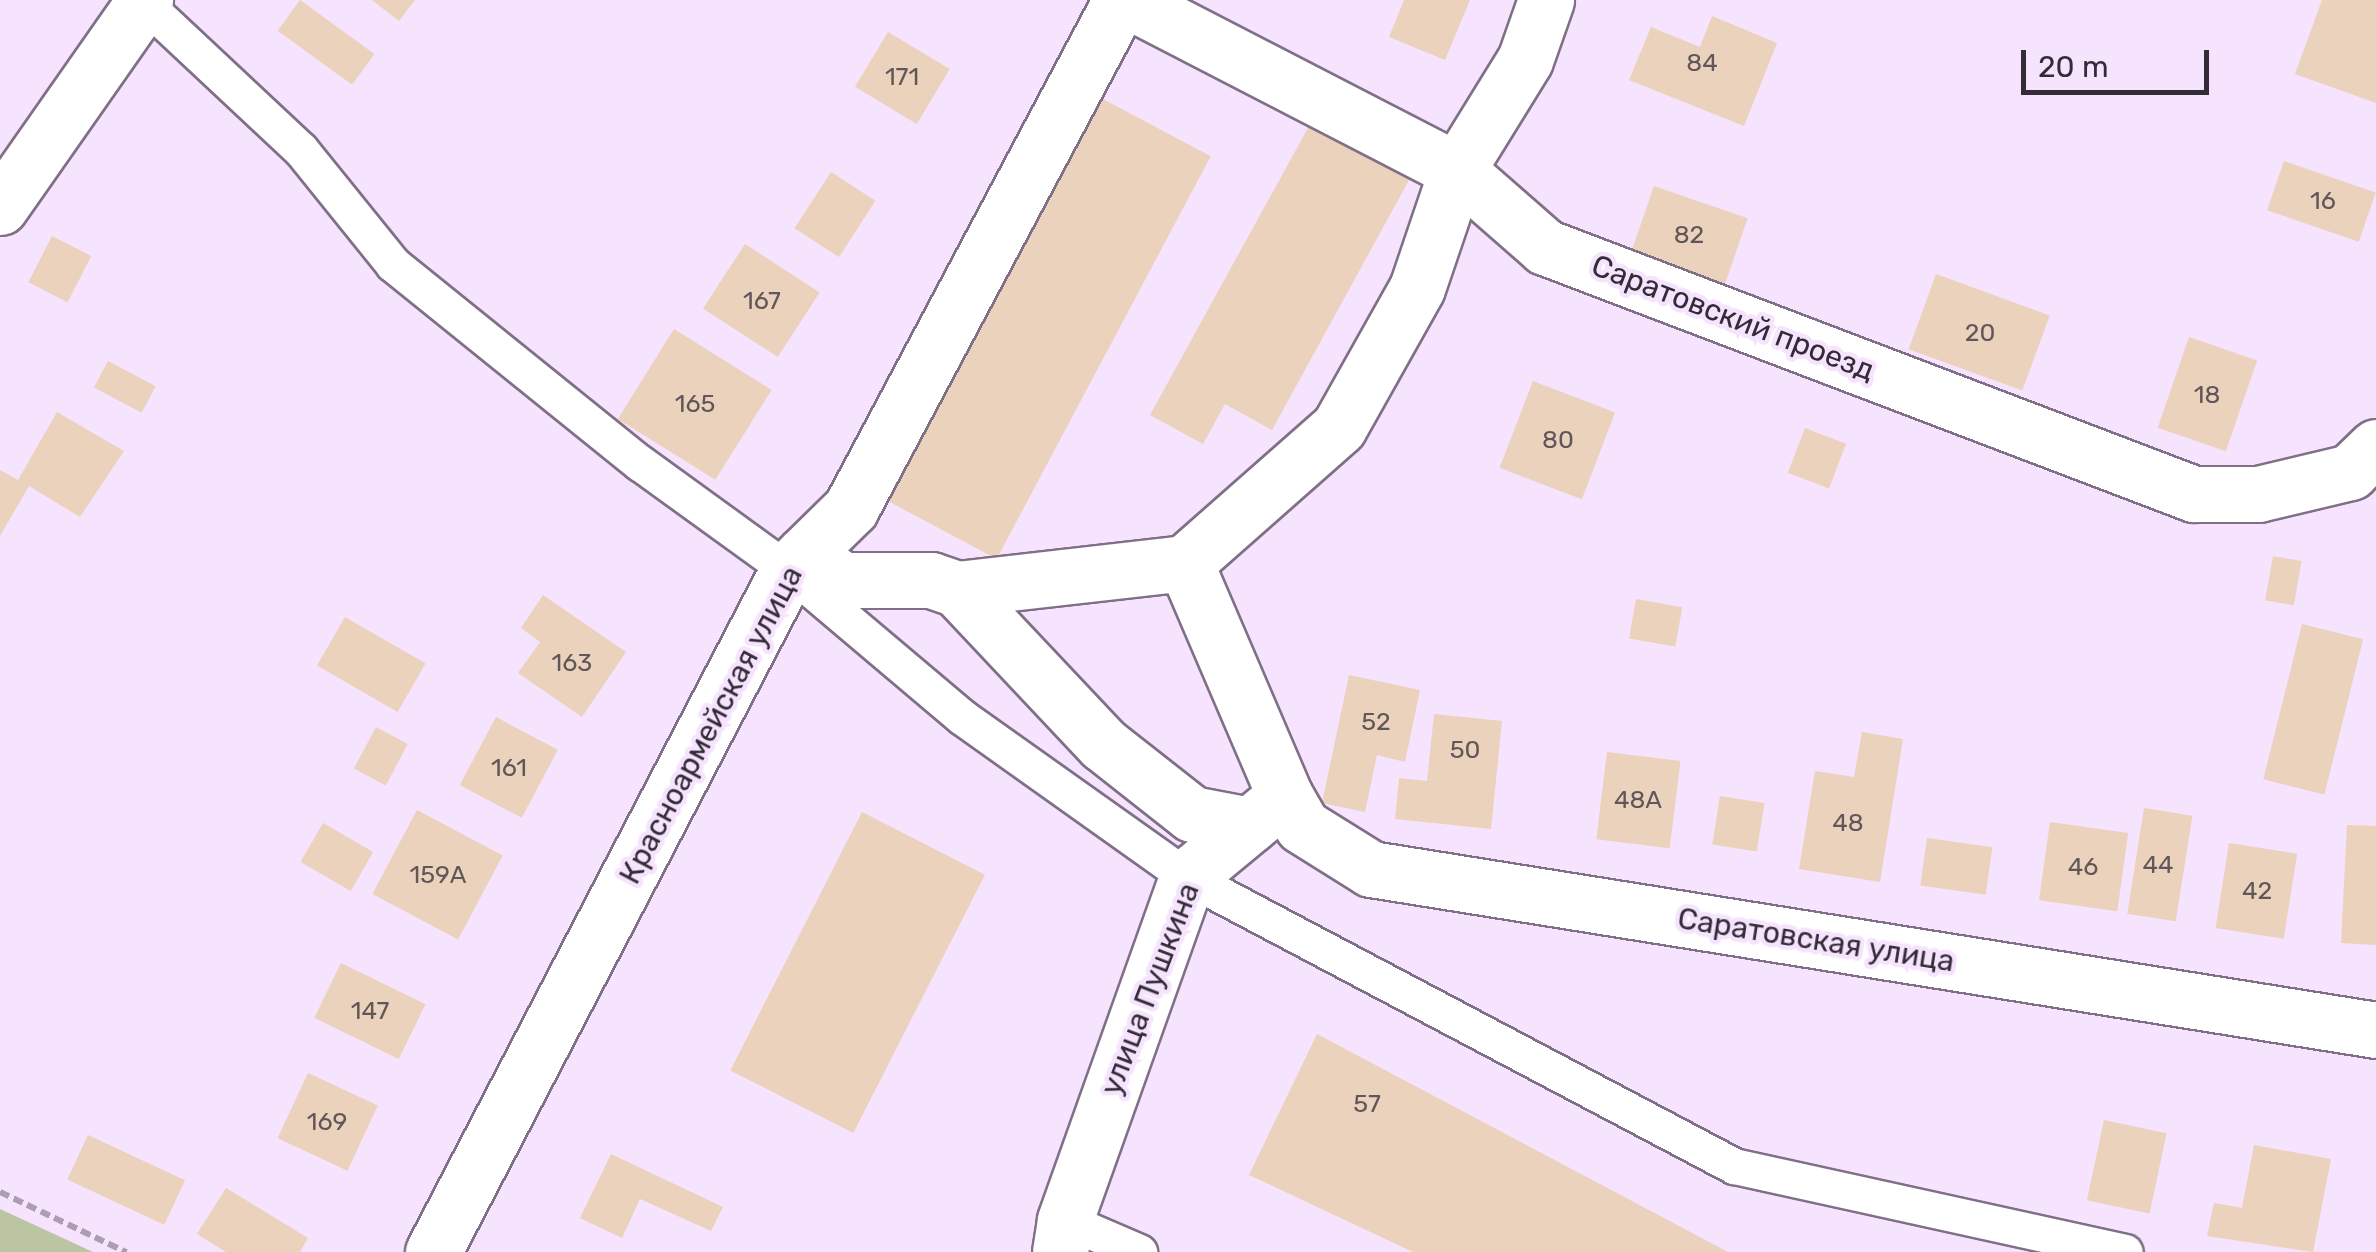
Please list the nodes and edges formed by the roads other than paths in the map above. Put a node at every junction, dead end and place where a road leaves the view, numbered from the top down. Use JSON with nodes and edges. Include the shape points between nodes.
{"nodes":[{"id":1,"x":1124,"y":0,"type":"edge"},
{"id":2,"x":1546,"y":0,"type":"edge"},
{"id":3,"x":145,"y":1,"type":"edge"},
{"id":4,"x":1458,"y":170,"type":"junction"},
{"id":5,"x":0,"y":208,"type":"edge"},
{"id":6,"x":2376,"y":447,"type":"edge"},
{"id":7,"x":796,"y":562,"type":"junction"},
{"id":8,"x":1185,"y":563,"type":"junction"},
{"id":9,"x":958,"y":589,"type":"junction"},
{"id":10,"x":1268,"y":811,"type":"junction"},
{"id":11,"x":1187,"y":878,"type":"junction"},
{"id":12,"x":2376,"y":1030,"type":"edge"},
{"id":13,"x":1063,"y":1236,"type":"edge"},
{"id":14,"x":433,"y":1252,"type":"edge"},
{"id":15,"x":1139,"y":1252,"type":"edge"},
{"id":16,"x":2125,"y":1252,"type":"edge"}],
"edges":[{"from":1,"to":4,"type":"street","name":"Саратовский проезд"},
{"from":1,"to":7,"type":"street","name":"Красноармейская улица","via":[[850,508]]},
{"from":2,"to":4,"type":"street","via":[[1525,60]]},
{"from":3,"to":5,"type":"street"},
{"from":3,"to":7,"type":"lane","via":[[301,150],[392,264],[640,463]]},
{"from":4,"to":6,"type":"street","name":"Саратовский проезд","via":[[1545,247],[2194,494],[2258,494],[2350,472]]},
{"from":4,"to":8,"type":"street","via":[[1417,288],[1338,427]]},
{"from":7,"to":9,"type":"street","via":[[843,580],[931,580]]},
{"from":7,"to":11,"type":"lane","via":[[962,718]]},
{"from":7,"to":14,"type":"street","name":"Красноармейская улица"},
{"from":8,"to":9,"type":"street"},
{"from":8,"to":10,"type":"street"},
{"from":9,"to":10,"type":"street","via":[[1103,744],[1192,814]]},
{"from":10,"to":11,"type":"street","name":"улица Пушкина"},
{"from":10,"to":12,"type":"street","name":"Саратовская улица","via":[[1371,869]]},
{"from":11,"to":13,"type":"street","name":"улица Пушкина"},
{"from":11,"to":16,"type":"lane","via":[[1734,1166]]},
{"from":13,"to":15,"type":"lane"}]}
